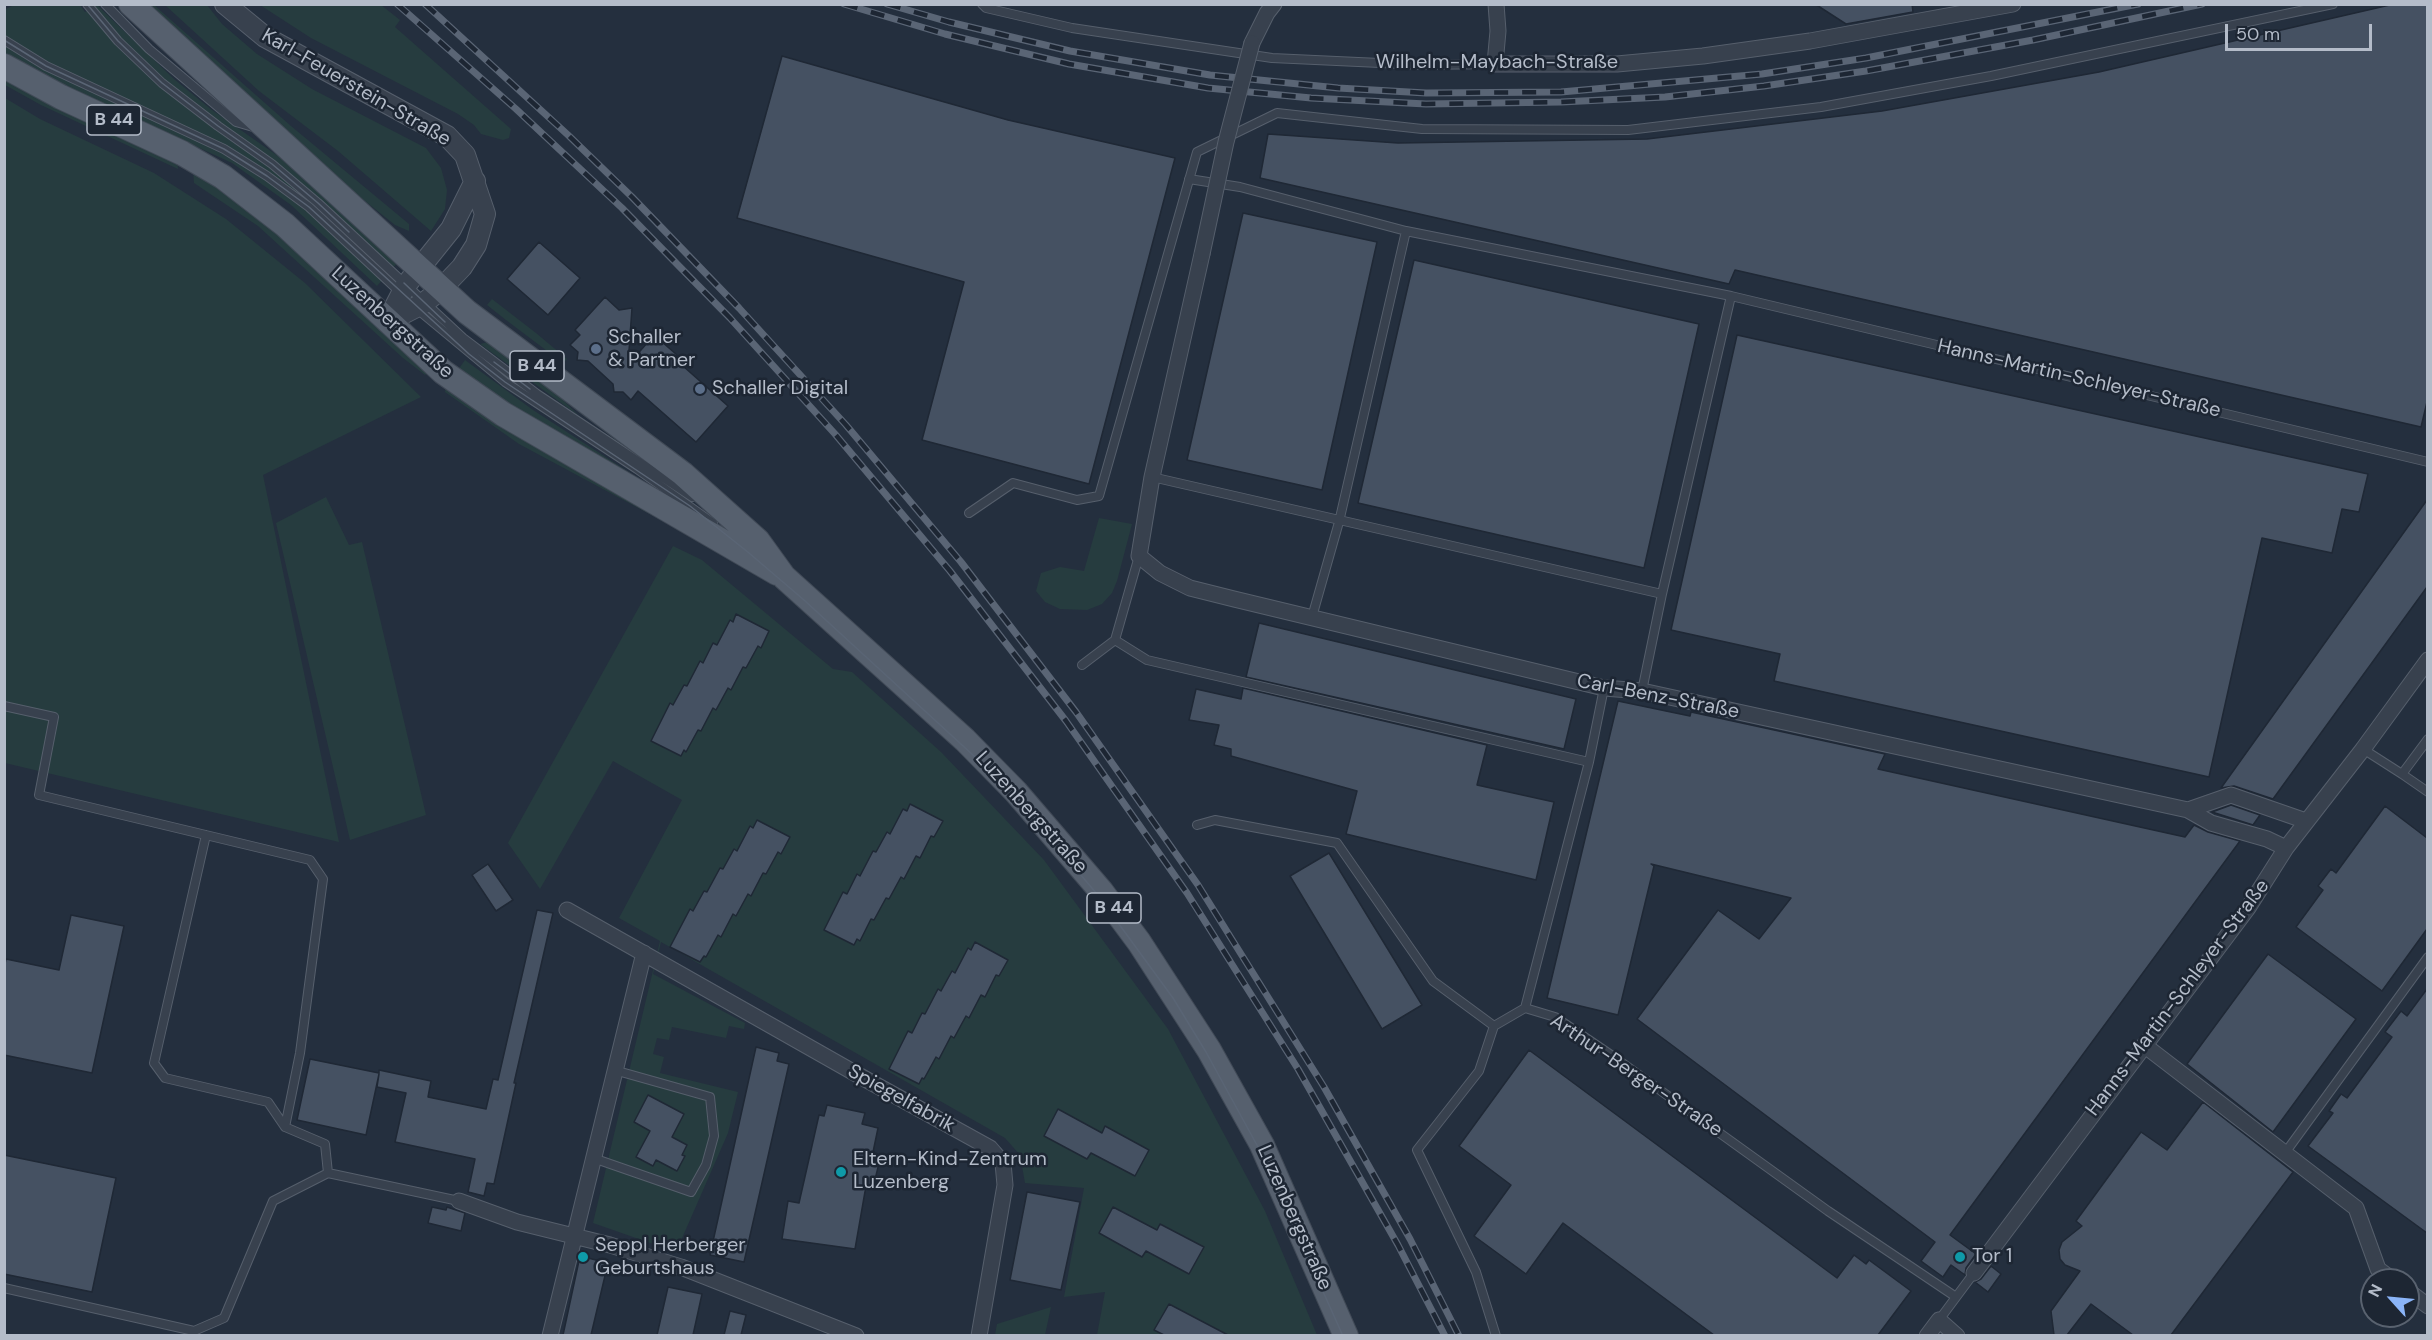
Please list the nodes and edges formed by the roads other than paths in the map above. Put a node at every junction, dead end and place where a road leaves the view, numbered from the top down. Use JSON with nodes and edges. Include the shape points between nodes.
{"nodes":[{"id":1,"x":87,"y":4,"type":"edge"},
{"id":2,"x":105,"y":4,"type":"edge"},
{"id":3,"x":131,"y":4,"type":"edge"},
{"id":4,"x":225,"y":4,"type":"edge"},
{"id":5,"x":982,"y":4,"type":"edge"},
{"id":6,"x":1274,"y":4,"type":"edge"},
{"id":7,"x":1496,"y":4,"type":"edge"},
{"id":8,"x":2013,"y":4,"type":"edge"},
{"id":9,"x":2333,"y":4,"type":"edge"},
{"id":10,"x":4,"y":40,"type":"edge"},
{"id":11,"x":1495,"y":64,"type":"junction"},
{"id":12,"x":4,"y":66,"type":"edge"},
{"id":13,"x":269,"y":132,"type":"junction"},
{"id":14,"x":1189,"y":179,"type":"junction"},
{"id":15,"x":475,"y":180,"type":"junction"},
{"id":16,"x":1406,"y":231,"type":"junction"},
{"id":17,"x":409,"y":282,"type":"junction"},
{"id":18,"x":1731,"y":296,"type":"junction"},
{"id":19,"x":427,"y":300,"type":"junction"},
{"id":20,"x":387,"y":322,"type":"junction"},
{"id":21,"x":2427,"y":462,"type":"edge"},
{"id":22,"x":1152,"y":477,"type":"junction"},
{"id":23,"x":969,"y":513,"type":"dead end"},
{"id":24,"x":1339,"y":522,"type":"junction"},
{"id":25,"x":720,"y":525,"type":"dead end"},
{"id":26,"x":728,"y":534,"type":"dead end"},
{"id":27,"x":748,"y":546,"type":"dead end"},
{"id":28,"x":1139,"y":556,"type":"junction"},
{"id":29,"x":784,"y":577,"type":"junction"},
{"id":30,"x":1662,"y":594,"type":"junction"},
{"id":31,"x":1312,"y":617,"type":"junction"},
{"id":32,"x":1115,"y":640,"type":"junction"},
{"id":33,"x":2427,"y":660,"type":"edge"},
{"id":34,"x":1082,"y":665,"type":"dead end"},
{"id":35,"x":1604,"y":688,"type":"junction"},
{"id":36,"x":1642,"y":691,"type":"junction"},
{"id":37,"x":4,"y":706,"type":"edge"},
{"id":38,"x":2427,"y":739,"type":"edge"},
{"id":39,"x":2363,"y":749,"type":"junction"},
{"id":40,"x":1588,"y":762,"type":"junction"},
{"id":41,"x":2402,"y":774,"type":"junction"},
{"id":42,"x":2427,"y":792,"type":"edge"},
{"id":43,"x":2188,"y":810,"type":"junction"},
{"id":44,"x":2306,"y":820,"type":"junction"},
{"id":45,"x":1197,"y":825,"type":"dead end"},
{"id":46,"x":206,"y":835,"type":"junction"},
{"id":47,"x":2286,"y":848,"type":"junction"},
{"id":48,"x":567,"y":910,"type":"dead end"},
{"id":49,"x":644,"y":953,"type":"junction"},
{"id":50,"x":2427,"y":957,"type":"edge"},
{"id":51,"x":1525,"y":1008,"type":"junction"},
{"id":52,"x":1494,"y":1026,"type":"junction"},
{"id":53,"x":2144,"y":1045,"type":"junction"},
{"id":54,"x":614,"y":1070,"type":"junction"},
{"id":55,"x":285,"y":1127,"type":"junction"},
{"id":56,"x":2285,"y":1153,"type":"junction"},
{"id":57,"x":592,"y":1157,"type":"junction"},
{"id":58,"x":328,"y":1173,"type":"junction"},
{"id":59,"x":459,"y":1201,"type":"joint"},
{"id":60,"x":572,"y":1236,"type":"junction"},
{"id":61,"x":2378,"y":1268,"type":"edge"},
{"id":62,"x":1974,"y":1273,"type":"joint"},
{"id":63,"x":4,"y":1288,"type":"edge"},
{"id":64,"x":1956,"y":1297,"type":"junction"},
{"id":65,"x":1939,"y":1320,"type":"junction"},
{"id":66,"x":209,"y":1326,"type":"junction"},
{"id":67,"x":1342,"y":1326,"type":"edge"},
{"id":68,"x":207,"y":1335,"type":"edge"},
{"id":69,"x":549,"y":1335,"type":"edge"},
{"id":70,"x":856,"y":1335,"type":"edge"},
{"id":71,"x":979,"y":1335,"type":"edge"},
{"id":72,"x":1354,"y":1335,"type":"edge"},
{"id":73,"x":1497,"y":1335,"type":"edge"},
{"id":74,"x":1927,"y":1335,"type":"edge"},
{"id":75,"x":1957,"y":1335,"type":"edge"}],
"edges":[{"from":1,"to":17,"type":"lane","via":[[162,83],[272,164]]},
{"from":2,"to":13,"type":"lane","via":[[149,49],[236,122]]},
{"from":3,"to":13,"type":"main road","name":"Luzenbergstraße","number":"B 44"},
{"from":4,"to":15,"type":"street","name":"Karl-Feuerstein-Straße","via":[[265,38],[447,136],[465,155]]},
{"from":5,"to":11,"type":"lane","name":"Wilhelm-Maybach-Straße","via":[[1072,28],[1272,58],[1411,65]]},
{"from":6,"to":22,"type":"street","bridge":true,"via":[[1252,44],[1226,142]]},
{"from":7,"to":11,"type":"street"},
{"from":8,"to":11,"type":"street","name":"Wilhelm-Maybach-Straße","via":[[1810,41],[1702,56],[1617,64]]},
{"from":9,"to":14,"type":"lane","via":[[1991,76],[1821,106],[1628,130],[1422,129],[1277,112],[1197,152]]},
{"from":10,"to":17,"type":"lane","via":[[63,75],[224,149],[267,176]]},
{"from":12,"to":20,"type":"main road","name":"Luzenbergstraße","number":"B 44","via":[[182,153],[222,177],[285,225]]},
{"from":13,"to":17,"type":"main road","name":"Luzenbergstraße","number":"B 44"},
{"from":14,"to":16,"type":"lane","name":"Hanns-Martin-Schleyer-Straße","via":[[1240,187]]},
{"from":14,"to":23,"type":"lane","via":[[1099,496],[1077,500],[1013,483]]},
{"from":15,"to":17,"type":"street","via":[[451,229]]},
{"from":15,"to":19,"type":"street","name":"Karl-Feuerstein-Straße","via":[[484,214],[476,245],[462,267]]},
{"from":16,"to":18,"type":"lane","name":"Hanns-Martin-Schleyer-Straße"},
{"from":16,"to":24,"type":"lane"},
{"from":17,"to":19,"type":"main road","name":"Luzenbergstraße","number":"B 44"},
{"from":17,"to":19,"type":"lane"},
{"from":17,"to":20,"type":"street"},
{"from":18,"to":21,"type":"lane","name":"Hanns-Martin-Schleyer-Straße"},
{"from":18,"to":30,"type":"lane"},
{"from":19,"to":20,"type":"street","name":"Karl-Feuerstein-Straße"},
{"from":19,"to":25,"type":"lane","via":[[506,382]]},
{"from":19,"to":29,"type":"main road","name":"Luzenbergstraße","number":"B 44","via":[[522,355],[683,474],[758,541]]},
{"from":20,"to":29,"type":"main road","name":"Luzenbergstraße","number":"B 44","via":[[443,372],[503,414]]},
{"from":22,"to":24,"type":"lane"},
{"from":22,"to":28,"type":"street"},
{"from":24,"to":30,"type":"lane"},
{"from":24,"to":31,"type":"lane"},
{"from":26,"to":29,"type":"lane"},
{"from":27,"to":29,"type":"lane"},
{"from":28,"to":31,"type":"street","name":"Carl-Benz-Straße","via":[[1160,573],[1190,588]]},
{"from":28,"to":32,"type":"lane"},
{"from":29,"to":67,"type":"main road","name":"Luzenbergstraße","number":"B 44","via":[[965,740],[1016,792],[1093,881],[1139,942],[1209,1050],[1262,1145]]},
{"from":30,"to":36,"type":"lane"},
{"from":31,"to":35,"type":"street","name":"Carl-Benz-Straße"},
{"from":32,"to":34,"type":"lane"},
{"from":32,"to":40,"type":"lane","via":[[1147,660]]},
{"from":33,"to":39,"type":"street","name":"Hanns-Martin-Schleyer-Straße"},
{"from":35,"to":36,"type":"street","name":"Carl-Benz-Straße"},
{"from":35,"to":40,"type":"lane","name":"Arthur-Berger-Straße"},
{"from":36,"to":43,"type":"street","name":"Carl-Benz-Straße"},
{"from":37,"to":46,"type":"lane","via":[[54,717],[39,795]]},
{"from":38,"to":41,"type":"lane"},
{"from":39,"to":41,"type":"lane"},
{"from":39,"to":44,"type":"street","name":"Hanns-Martin-Schleyer-Straße"},
{"from":40,"to":51,"type":"lane","name":"Arthur-Berger-Straße"},
{"from":41,"to":42,"type":"lane"},
{"from":43,"to":44,"type":"street","via":[[2231,795]]},
{"from":43,"to":47,"type":"street","name":"Carl-Benz-Straße","via":[[2211,823]]},
{"from":44,"to":47,"type":"street","name":"Hanns-Martin-Schleyer-Straße"},
{"from":45,"to":52,"type":"lane","via":[[1215,820],[1337,843],[1433,981]]},
{"from":46,"to":55,"type":"lane","via":[[310,860],[323,879],[300,1053]]},
{"from":46,"to":55,"type":"lane","via":[[154,1063],[165,1078],[268,1102]]},
{"from":47,"to":53,"type":"street","name":"Hanns-Martin-Schleyer-Straße","via":[[2248,908]]},
{"from":48,"to":49,"type":"street","name":"Spiegelfabrik"},
{"from":49,"to":54,"type":"street"},
{"from":49,"to":71,"type":"street","name":"Spiegelfabrik","via":[[990,1148],[1003,1163],[1005,1185]]},
{"from":50,"to":56,"type":"lane"},
{"from":51,"to":52,"type":"lane"},
{"from":51,"to":64,"type":"lane","name":"Arthur-Berger-Straße","via":[[1555,1017]]},
{"from":52,"to":73,"type":"lane","via":[[1479,1071],[1417,1150],[1476,1272]]},
{"from":53,"to":56,"type":"street"},
{"from":53,"to":62,"type":"street","name":"Hanns-Martin-Schleyer-Straße"},
{"from":54,"to":57,"type":"street"},
{"from":54,"to":57,"type":"lane","via":[[710,1097],[714,1136],[706,1165],[691,1191]]},
{"from":55,"to":58,"type":"lane","via":[[325,1144]]},
{"from":56,"to":61,"type":"street","via":[[2356,1208]]},
{"from":57,"to":60,"type":"street"},
{"from":58,"to":59,"type":"lane"},
{"from":58,"to":66,"type":"lane","via":[[273,1201],[224,1318]]},
{"from":59,"to":60,"type":"street"},
{"from":60,"to":69,"type":"street"},
{"from":60,"to":70,"type":"street","via":[[681,1267]]},
{"from":62,"to":64,"type":"lane","name":"Hanns-Martin-Schleyer-Straße"},
{"from":63,"to":66,"type":"lane","via":[[194,1331]]},
{"from":64,"to":65,"type":"lane","name":"Hanns-Martin-Schleyer-Straße"},
{"from":65,"to":74,"type":"street","name":"Hanns-Martin-Schleyer-Straße"},
{"from":65,"to":75,"type":"street"},
{"from":66,"to":68,"type":"lane"},
{"from":67,"to":72,"type":"main road","name":"Luzenbergstraße","number":"B 44"}]}
